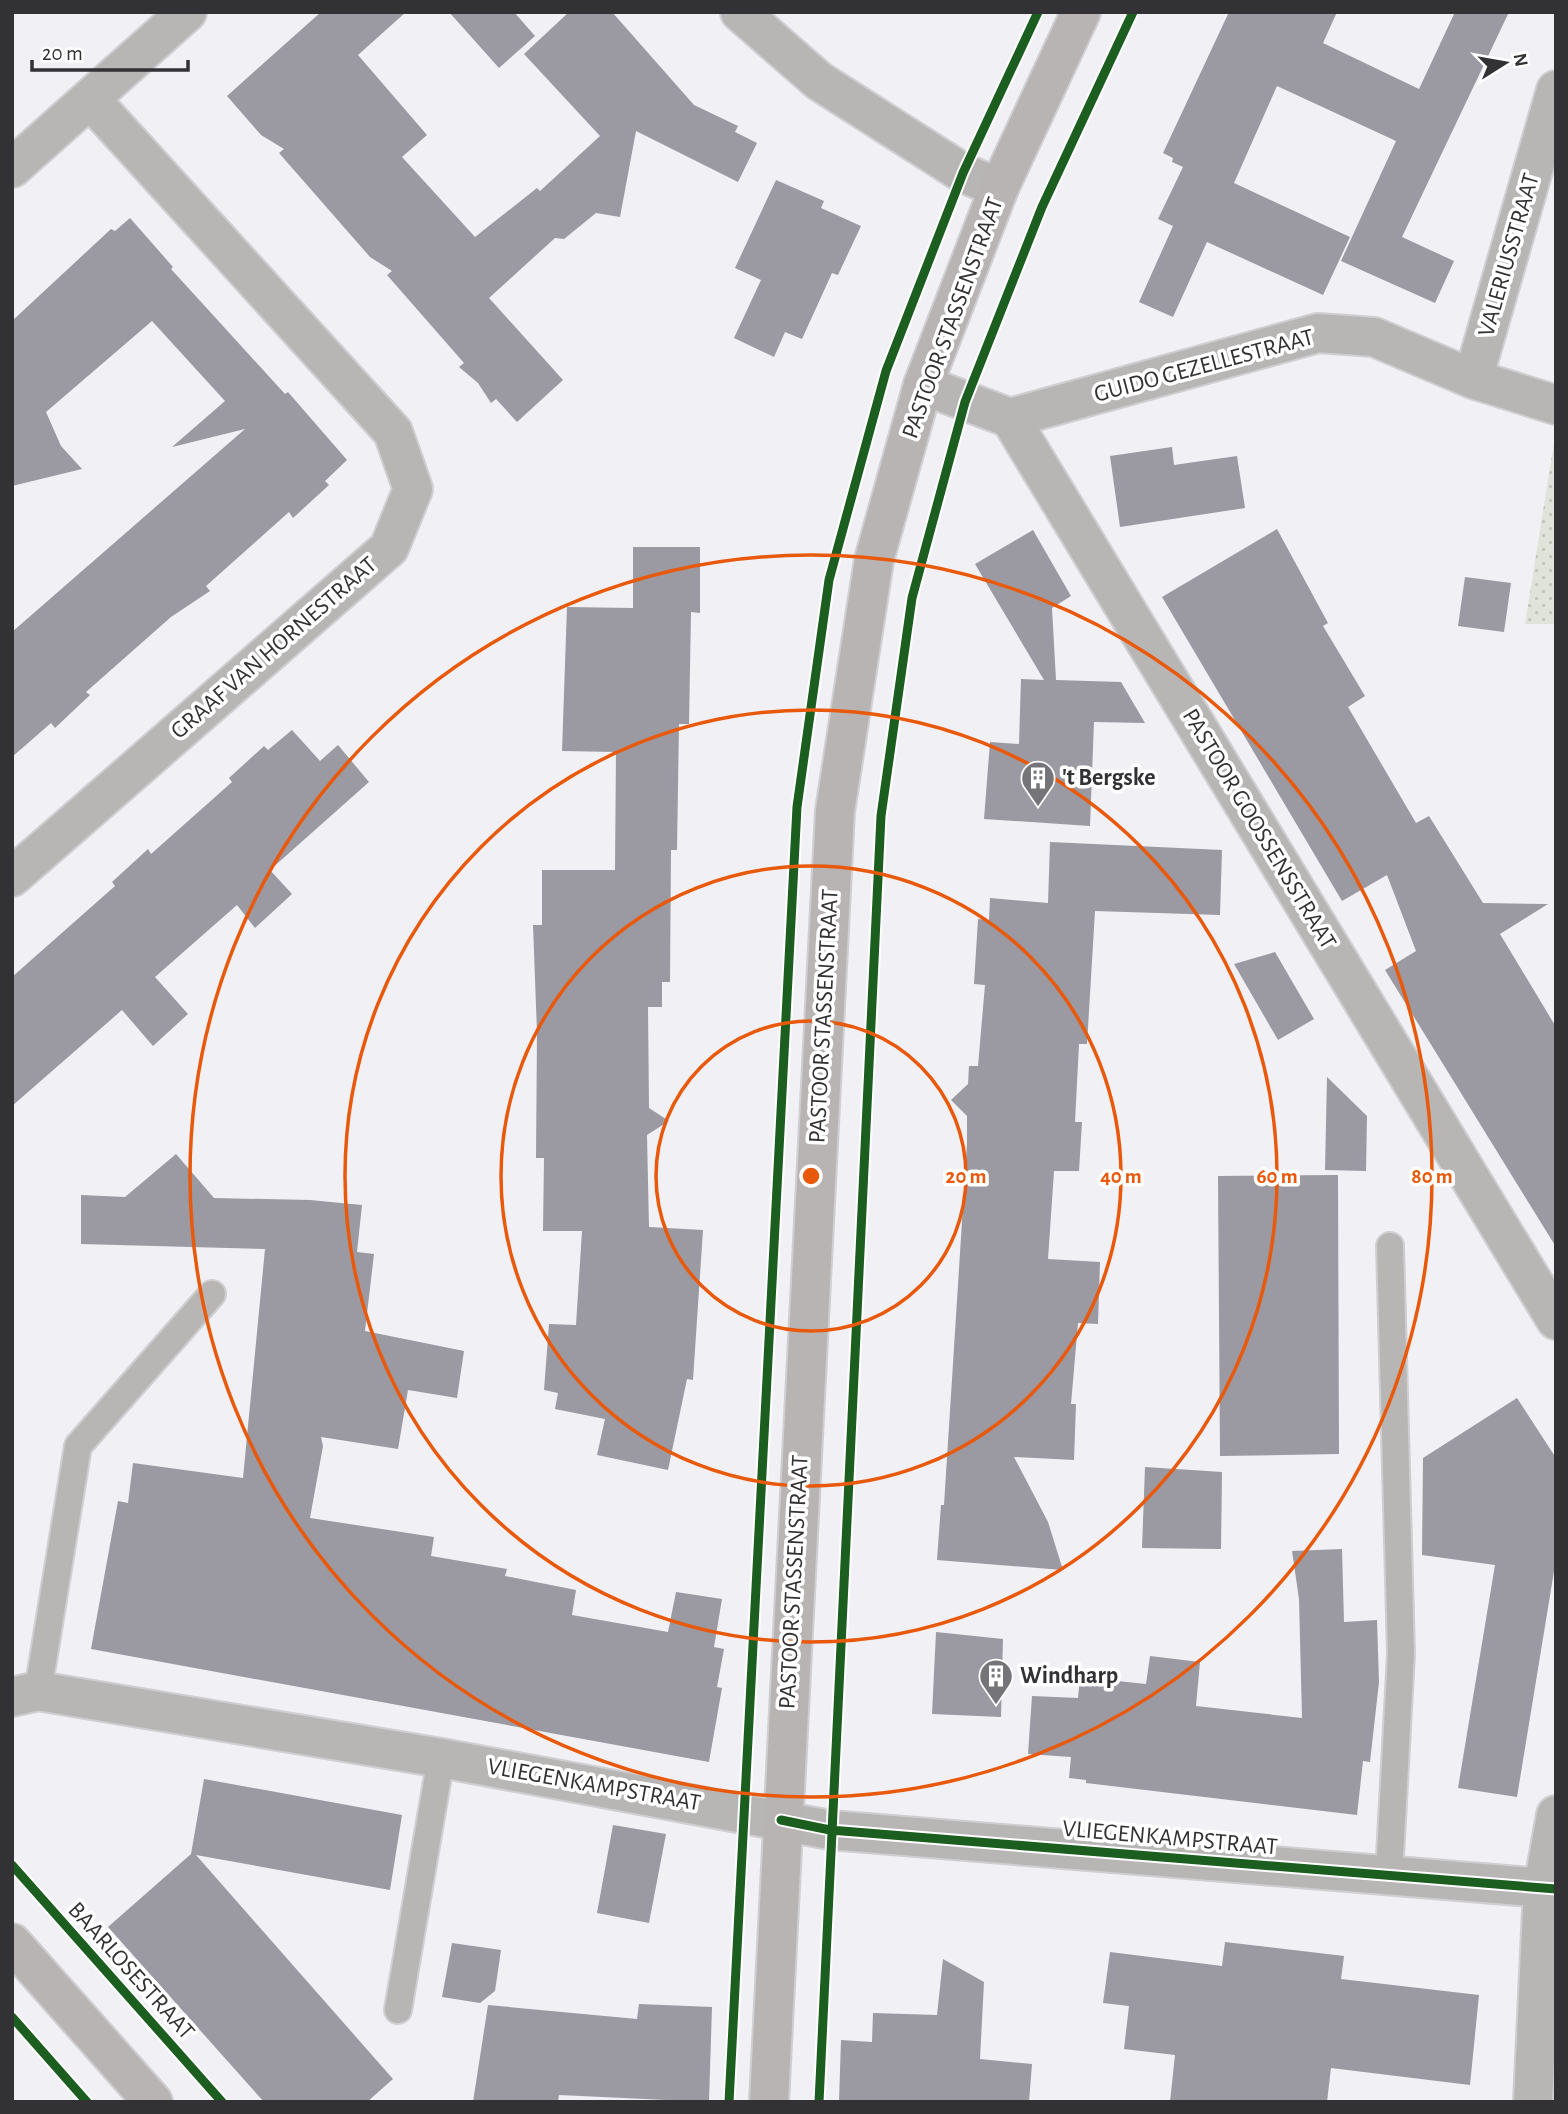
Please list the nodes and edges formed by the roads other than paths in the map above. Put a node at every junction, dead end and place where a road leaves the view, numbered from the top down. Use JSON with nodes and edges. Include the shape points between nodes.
{"nodes":[{"id":1,"x":187,"y":12,"type":"edge"},
{"id":2,"x":740,"y":12,"type":"edge"},
{"id":3,"x":1080,"y":12,"type":"edge"},
{"id":4,"x":1556,"y":90,"type":"edge"},
{"id":5,"x":91,"y":100,"type":"junction"},
{"id":6,"x":12,"y":168,"type":"edge"},
{"id":7,"x":999,"y":188,"type":"junction"},
{"id":8,"x":1473,"y":379,"type":"junction"},
{"id":9,"x":923,"y":385,"type":"junction"},
{"id":10,"x":1556,"y":405,"type":"edge"},
{"id":11,"x":1010,"y":418,"type":"junction"},
{"id":12,"x":12,"y":877,"type":"edge"},
{"id":13,"x":1390,"y":1246,"type":"dead end"},
{"id":14,"x":212,"y":1294,"type":"dead end"},
{"id":15,"x":1556,"y":1320,"type":"edge"},
{"id":16,"x":25,"y":1694,"type":"edge"},
{"id":17,"x":441,"y":1758,"type":"junction"},
{"id":18,"x":1556,"y":1815,"type":"edge"},
{"id":19,"x":782,"y":1820,"type":"junction"},
{"id":20,"x":1390,"y":1875,"type":"junction"},
{"id":21,"x":1549,"y":1889,"type":"edge"},
{"id":22,"x":12,"y":1943,"type":"edge"},
{"id":23,"x":398,"y":2010,"type":"dead end"},
{"id":24,"x":153,"y":2102,"type":"edge"},
{"id":25,"x":769,"y":2102,"type":"edge"},
{"id":26,"x":1533,"y":2102,"type":"edge"}],
"edges":[{"from":1,"to":5,"type":"street"},
{"from":2,"to":7,"type":"street","via":[[819,81],[963,173]]},
{"from":3,"to":7,"type":"street","name":"PASTOOR STASSENSTRAAT"},
{"from":4,"to":8,"type":"street","name":"VALERIUSSTRAAT"},
{"from":5,"to":6,"type":"street"},
{"from":5,"to":12,"type":"street","name":"GRAAF VAN HORNESTRAAT","via":[[393,432],[413,489],[389,548]]},
{"from":7,"to":9,"type":"street","name":"PASTOOR STASSENSTRAAT"},
{"from":8,"to":10,"type":"street","name":"GUIDO GEZELLESTRAAT"},
{"from":8,"to":11,"type":"street","name":"GUIDO GEZELLESTRAAT","via":[[1374,337],[1318,333]]},
{"from":9,"to":11,"type":"street"},
{"from":9,"to":19,"type":"street","name":"PASTOOR STASSENSTRAAT","via":[[874,560],[835,811]]},
{"from":11,"to":15,"type":"street","name":"PASTOOR GOOSSENSSTRAAT"},
{"from":13,"to":20,"type":"lane","via":[[1401,1654]]},
{"from":14,"to":16,"type":"lane","via":[[78,1446]]},
{"from":16,"to":17,"type":"street","name":"VLIEGENKAMPSTRAAT"},
{"from":17,"to":19,"type":"street","name":"VLIEGENKAMPSTRAAT"},
{"from":17,"to":23,"type":"lane"},
{"from":18,"to":21,"type":"street"},
{"from":19,"to":20,"type":"street","name":"VLIEGENKAMPSTRAAT","via":[[830,1830]]},
{"from":19,"to":25,"type":"street","name":"PASTOOR STASSENSTRAAT"},
{"from":20,"to":21,"type":"street","name":"VLIEGENKAMPSTRAAT"},
{"from":21,"to":26,"type":"street"},
{"from":22,"to":24,"type":"street"}]}
